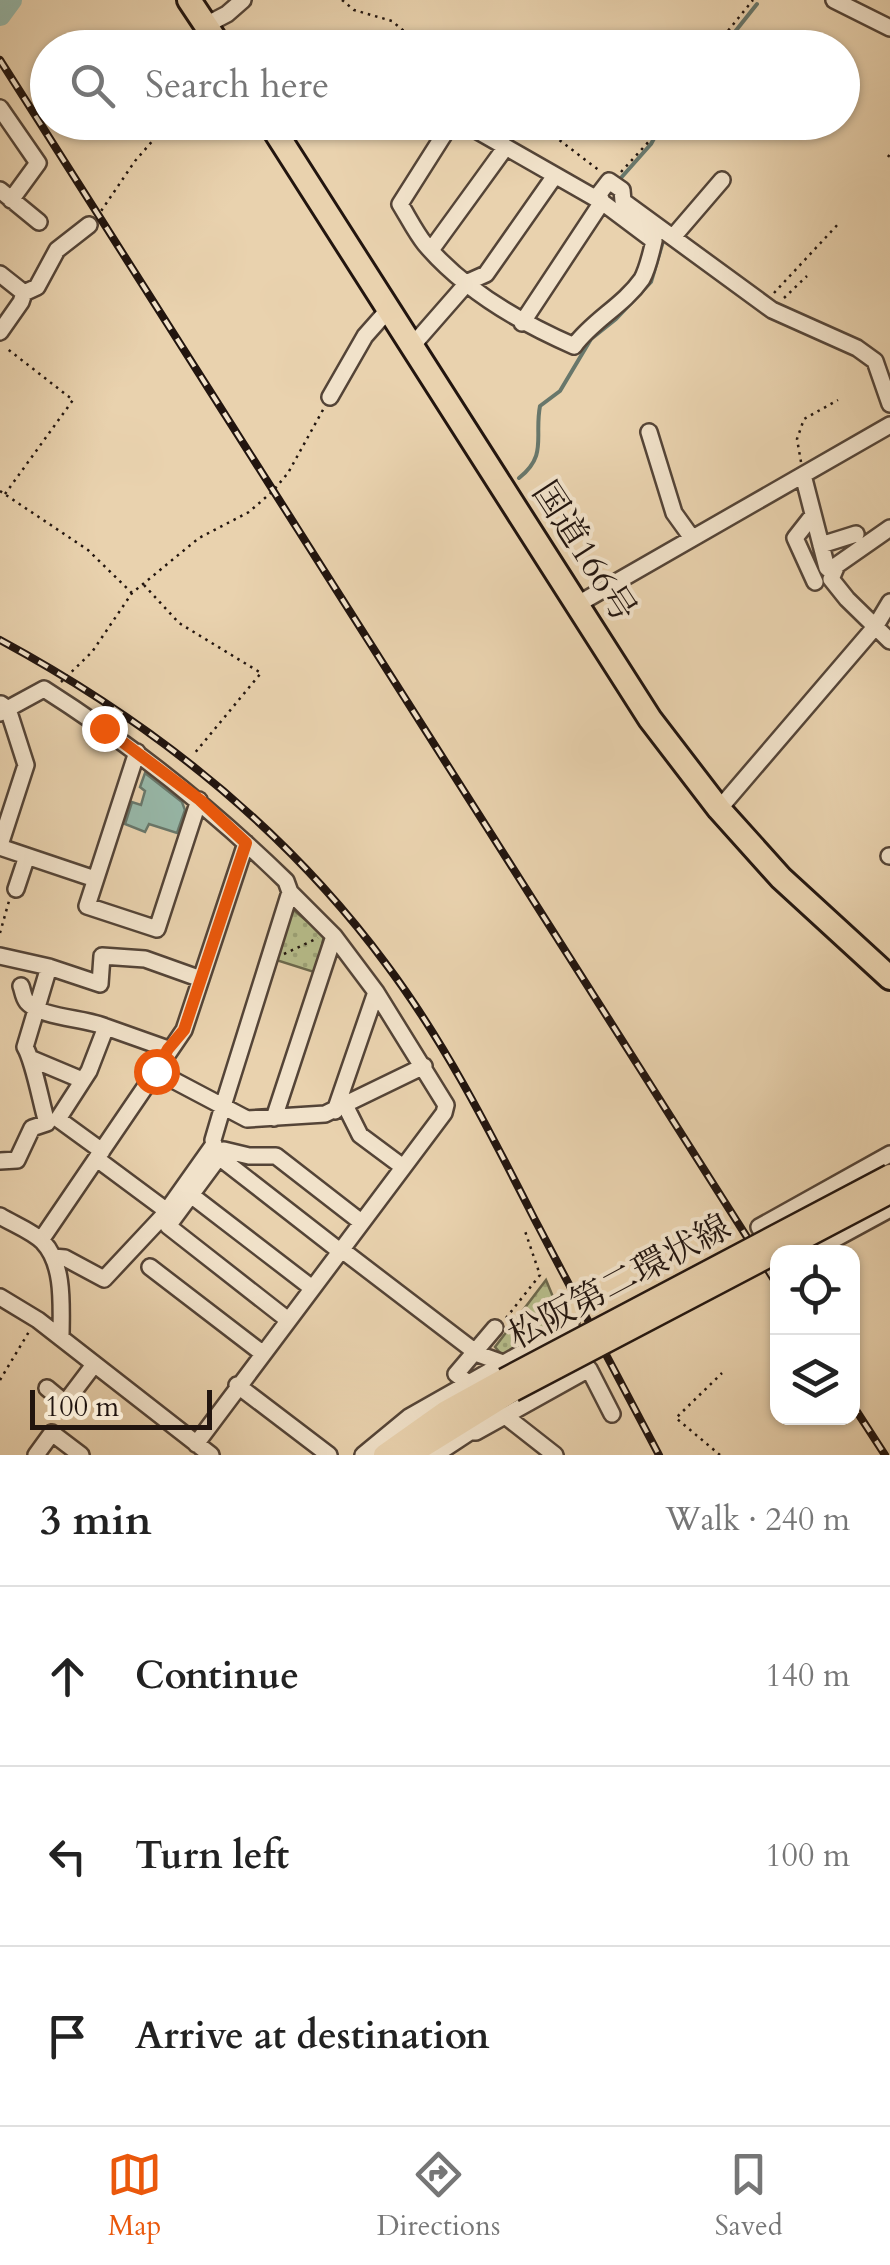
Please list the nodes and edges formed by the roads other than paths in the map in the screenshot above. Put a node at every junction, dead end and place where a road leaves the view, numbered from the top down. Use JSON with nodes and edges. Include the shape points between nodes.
{"nodes":[{"id":1,"x":189,"y":0,"type":"edge"},
{"id":2,"x":243,"y":0,"type":"edge"},
{"id":3,"x":834,"y":0,"type":"edge"},
{"id":4,"x":206,"y":25,"type":"junction"},
{"id":5,"x":890,"y":28,"type":"edge"},
{"id":6,"x":209,"y":30,"type":"edge"},
{"id":7,"x":0,"y":108,"type":"edge"},
{"id":8,"x":280,"y":140,"type":"edge"},
{"id":9,"x":441,"y":140,"type":"edge"},
{"id":10,"x":492,"y":140,"type":"edge"},
{"id":11,"x":506,"y":148,"type":"junction"},
{"id":12,"x":554,"y":178,"type":"junction"},
{"id":13,"x":722,"y":180,"type":"dead end"},
{"id":14,"x":6,"y":195,"type":"edge"},
{"id":15,"x":602,"y":202,"type":"junction"},
{"id":16,"x":39,"y":222,"type":"dead end"},
{"id":17,"x":89,"y":225,"type":"road end"},
{"id":18,"x":673,"y":237,"type":"junction"},
{"id":19,"x":431,"y":250,"type":"junction"},
{"id":20,"x":0,"y":274,"type":"edge"},
{"id":21,"x":468,"y":282,"type":"junction"},
{"id":22,"x":30,"y":290,"type":"junction"},
{"id":23,"x":388,"y":310,"type":"junction"},
{"id":24,"x":522,"y":323,"type":"junction"},
{"id":25,"x":4,"y":327,"type":"edge"},
{"id":26,"x":412,"y":346,"type":"junction"},
{"id":27,"x":330,"y":397,"type":"road end"},
{"id":28,"x":890,"y":404,"type":"edge"},
{"id":29,"x":890,"y":424,"type":"edge"},
{"id":30,"x":649,"y":432,"type":"dead end"},
{"id":31,"x":803,"y":475,"type":"junction"},
{"id":32,"x":813,"y":515,"type":"junction"},
{"id":33,"x":890,"y":528,"type":"edge"},
{"id":34,"x":856,"y":534,"type":"dead end"},
{"id":35,"x":692,"y":538,"type":"junction"},
{"id":36,"x":821,"y":544,"type":"junction"},
{"id":37,"x":827,"y":568,"type":"dead end"},
{"id":38,"x":815,"y":582,"type":"dead end"},
{"id":39,"x":890,"y":602,"type":"edge"},
{"id":40,"x":578,"y":604,"type":"junction"},
{"id":41,"x":875,"y":627,"type":"junction"},
{"id":42,"x":890,"y":641,"type":"edge"},
{"id":43,"x":2,"y":709,"type":"edge"},
{"id":44,"x":138,"y":752,"type":"junction"},
{"id":45,"x":200,"y":800,"type":"junction"},
{"id":46,"x":719,"y":808,"type":"junction"},
{"id":47,"x":246,"y":843,"type":"junction"},
{"id":48,"x":0,"y":846,"type":"edge"},
{"id":49,"x":27,"y":856,"type":"junction"},
{"id":50,"x":95,"y":879,"type":"junction"},
{"id":51,"x":16,"y":889,"type":"road end"},
{"id":52,"x":290,"y":892,"type":"junction"},
{"id":53,"x":329,"y":936,"type":"junction"},
{"id":54,"x":0,"y":956,"type":"edge"},
{"id":55,"x":49,"y":967,"type":"junction"},
{"id":56,"x":201,"y":978,"type":"junction"},
{"id":57,"x":890,"y":978,"type":"edge"},
{"id":58,"x":21,"y":986,"type":"dead end"},
{"id":59,"x":376,"y":992,"type":"junction"},
{"id":60,"x":35,"y":1006,"type":"junction"},
{"id":61,"x":106,"y":1026,"type":"junction"},
{"id":62,"x":168,"y":1049,"type":"junction"},
{"id":63,"x":32,"y":1059,"type":"junction"},
{"id":64,"x":424,"y":1066,"type":"junction"},
{"id":65,"x":156,"y":1071,"type":"junction"},
{"id":66,"x":82,"y":1080,"type":"junction"},
{"id":67,"x":222,"y":1106,"type":"junction"},
{"id":68,"x":340,"y":1108,"type":"junction"},
{"id":69,"x":274,"y":1118,"type":"junction"},
{"id":70,"x":100,"y":1154,"type":"junction"},
{"id":71,"x":890,"y":1154,"type":"edge"},
{"id":72,"x":219,"y":1157,"type":"junction"},
{"id":73,"x":0,"y":1161,"type":"edge"},
{"id":74,"x":403,"y":1167,"type":"junction"},
{"id":75,"x":890,"y":1175,"type":"edge"},
{"id":76,"x":890,"y":1193,"type":"edge"},
{"id":77,"x":191,"y":1195,"type":"junction"},
{"id":78,"x":890,"y":1209,"type":"edge"},
{"id":79,"x":167,"y":1210,"type":"junction"},
{"id":80,"x":0,"y":1216,"type":"edge"},
{"id":81,"x":361,"y":1222,"type":"junction"},
{"id":82,"x":41,"y":1240,"type":"junction"},
{"id":83,"x":771,"y":1245,"type":"edge"},
{"id":84,"x":823,"y":1245,"type":"edge"},
{"id":85,"x":341,"y":1251,"type":"junction"},
{"id":86,"x":54,"y":1257,"type":"junction"},
{"id":87,"x":150,"y":1267,"type":"dead end"},
{"id":88,"x":312,"y":1288,"type":"junction"},
{"id":89,"x":0,"y":1297,"type":"edge"},
{"id":90,"x":288,"y":1320,"type":"junction"},
{"id":91,"x":571,"y":1325,"type":"dead end"},
{"id":92,"x":495,"y":1328,"type":"road end"},
{"id":93,"x":61,"y":1338,"type":"junction"},
{"id":94,"x":475,"y":1351,"type":"junction"},
{"id":95,"x":262,"y":1353,"type":"junction"},
{"id":96,"x":94,"y":1366,"type":"junction"},
{"id":97,"x":507,"y":1378,"type":"junction"},
{"id":98,"x":467,"y":1382,"type":"junction"},
{"id":99,"x":238,"y":1385,"type":"junction"},
{"id":100,"x":47,"y":1388,"type":"dead end"},
{"id":101,"x":612,"y":1414,"type":"dead end"},
{"id":102,"x":504,"y":1415,"type":"junction"},
{"id":103,"x":191,"y":1446,"type":"edge"},
{"id":104,"x":36,"y":1455,"type":"edge"},
{"id":105,"x":81,"y":1455,"type":"edge"},
{"id":106,"x":211,"y":1455,"type":"edge"},
{"id":107,"x":329,"y":1455,"type":"edge"},
{"id":108,"x":364,"y":1455,"type":"edge"},
{"id":109,"x":384,"y":1455,"type":"edge"},
{"id":110,"x":410,"y":1455,"type":"edge"},
{"id":111,"x":436,"y":1455,"type":"edge"},
{"id":112,"x":555,"y":1455,"type":"edge"}],
"edges":[{"from":1,"to":4,"type":"highway"},
{"from":2,"to":4,"type":"street"},
{"from":3,"to":5,"type":"street"},
{"from":4,"to":6,"type":"highway"},
{"from":7,"to":14,"type":"street","via":[[38,164]]},
{"from":8,"to":23,"type":"highway","name":"国道166号"},
{"from":9,"to":19,"type":"street","via":[[400,204]]},
{"from":10,"to":11,"type":"street"},
{"from":11,"to":12,"type":"street"},
{"from":11,"to":19,"type":"street"},
{"from":12,"to":15,"type":"street"},
{"from":12,"to":21,"type":"street","via":[[486,274]]},
{"from":13,"to":18,"type":"street"},
{"from":14,"to":16,"type":"street"},
{"from":15,"to":18,"type":"street","via":[[599,194],[609,181],[622,190],[623,201]]},
{"from":15,"to":24,"type":"street"},
{"from":15,"to":24,"type":"street","via":[[654,241],[644,276],[574,346]]},
{"from":17,"to":22,"type":"street","via":[[58,250]]},
{"from":18,"to":28,"type":"street","via":[[766,306],[875,361]]},
{"from":19,"to":21,"type":"street"},
{"from":20,"to":22,"type":"street"},
{"from":21,"to":24,"type":"street"},
{"from":21,"to":26,"type":"street"},
{"from":22,"to":25,"type":"street"},
{"from":23,"to":26,"type":"highway","name":"国道166号"},
{"from":23,"to":27,"type":"street","via":[[364,336]]},
{"from":26,"to":40,"type":"highway","name":"国道166号"},
{"from":29,"to":31,"type":"street"},
{"from":30,"to":35,"type":"street","via":[[674,513]]},
{"from":31,"to":32,"type":"street"},
{"from":31,"to":35,"type":"street"},
{"from":32,"to":36,"type":"street"},
{"from":32,"to":38,"type":"street","via":[[795,538]]},
{"from":33,"to":41,"type":"street","via":[[838,565],[832,579]]},
{"from":34,"to":36,"type":"street"},
{"from":35,"to":40,"type":"street"},
{"from":36,"to":37,"type":"street"},
{"from":39,"to":41,"type":"street"},
{"from":40,"to":46,"type":"highway","name":"国道166号","via":[[650,719]]},
{"from":41,"to":42,"type":"street"},
{"from":41,"to":46,"type":"street"},
{"from":43,"to":44,"type":"street","via":[[44,689]]},
{"from":43,"to":48,"type":"street","via":[[26,765]]},
{"from":44,"to":45,"type":"street"},
{"from":44,"to":50,"type":"street"},
{"from":45,"to":47,"type":"street"},
{"from":45,"to":50,"type":"street","via":[[157,929],[86,906]]},
{"from":46,"to":57,"type":"highway","name":"国道166号","via":[[781,878]]},
{"from":47,"to":52,"type":"street"},
{"from":47,"to":56,"type":"street"},
{"from":48,"to":49,"type":"street"},
{"from":49,"to":50,"type":"street"},
{"from":49,"to":51,"type":"street"},
{"from":52,"to":53,"type":"street"},
{"from":52,"to":67,"type":"street"},
{"from":53,"to":59,"type":"street"},
{"from":53,"to":69,"type":"street"},
{"from":54,"to":55,"type":"street"},
{"from":55,"to":56,"type":"street","via":[[100,984],[102,956],[145,959]]},
{"from":55,"to":60,"type":"street"},
{"from":56,"to":62,"type":"street","via":[[184,1030]]},
{"from":58,"to":60,"type":"street"},
{"from":59,"to":64,"type":"street"},
{"from":59,"to":68,"type":"street"},
{"from":60,"to":61,"type":"street"},
{"from":60,"to":63,"type":"street","via":[[24,1048]]},
{"from":61,"to":62,"type":"street"},
{"from":61,"to":66,"type":"street"},
{"from":62,"to":65,"type":"street"},
{"from":63,"to":66,"type":"street"},
{"from":63,"to":73,"type":"street","via":[[47,1123],[32,1128],[17,1160]]},
{"from":64,"to":68,"type":"street"},
{"from":64,"to":74,"type":"street","via":[[446,1105]]},
{"from":65,"to":67,"type":"street"},
{"from":65,"to":70,"type":"street"},
{"from":66,"to":70,"type":"street","via":[[58,1120]]},
{"from":67,"to":69,"type":"street","via":[[247,1119]]},
{"from":67,"to":79,"type":"street","via":[[214,1144]]},
{"from":68,"to":69,"type":"street"},
{"from":68,"to":74,"type":"street","via":[[360,1135]]},
{"from":70,"to":79,"type":"street"},
{"from":70,"to":82,"type":"street"},
{"from":71,"to":83,"type":"street","via":[[759,1227]]},
{"from":72,"to":77,"type":"street"},
{"from":72,"to":81,"type":"street","via":[[224,1150],[276,1156]]},
{"from":72,"to":85,"type":"street"},
{"from":74,"to":81,"type":"street"},
{"from":75,"to":97,"type":"main road","name":"松阪第二環状線","bridge":true},
{"from":76,"to":97,"type":"main road","name":"松阪第二環状線","bridge":true},
{"from":77,"to":88,"type":"street"},
{"from":77,"to":90,"type":"street","via":[[168,1226]]},
{"from":78,"to":84,"type":"street"},
{"from":79,"to":86,"type":"street","via":[[104,1279]]},
{"from":80,"to":82,"type":"street"},
{"from":81,"to":85,"type":"street"},
{"from":82,"to":86,"type":"street"},
{"from":85,"to":88,"type":"street"},
{"from":85,"to":94,"type":"street"},
{"from":86,"to":93,"type":"street"},
{"from":87,"to":95,"type":"street"},
{"from":88,"to":90,"type":"street"},
{"from":89,"to":93,"type":"street"},
{"from":90,"to":95,"type":"street"},
{"from":91,"to":97,"type":"street"},
{"from":92,"to":94,"type":"street"},
{"from":93,"to":96,"type":"street"},
{"from":94,"to":97,"type":"street"},
{"from":94,"to":98,"type":"street","via":[[456,1374]]},
{"from":95,"to":99,"type":"street"},
{"from":96,"to":100,"type":"street","via":[[65,1404]]},
{"from":96,"to":103,"type":"street"},
{"from":97,"to":98,"type":"street"},
{"from":97,"to":109,"type":"main road","name":"松阪第二環状線","via":[[446,1410]]},
{"from":97,"to":110,"type":"main road","name":"松阪第二環状線"},
{"from":98,"to":108,"type":"street"},
{"from":99,"to":103,"type":"street"},
{"from":99,"to":107,"type":"street"},
{"from":101,"to":102,"type":"street","via":[[590,1369]]},
{"from":102,"to":111,"type":"street"},
{"from":102,"to":112,"type":"street"},
{"from":103,"to":106,"type":"street"},
{"from":104,"to":105,"type":"street","via":[[52,1433]]}]}
